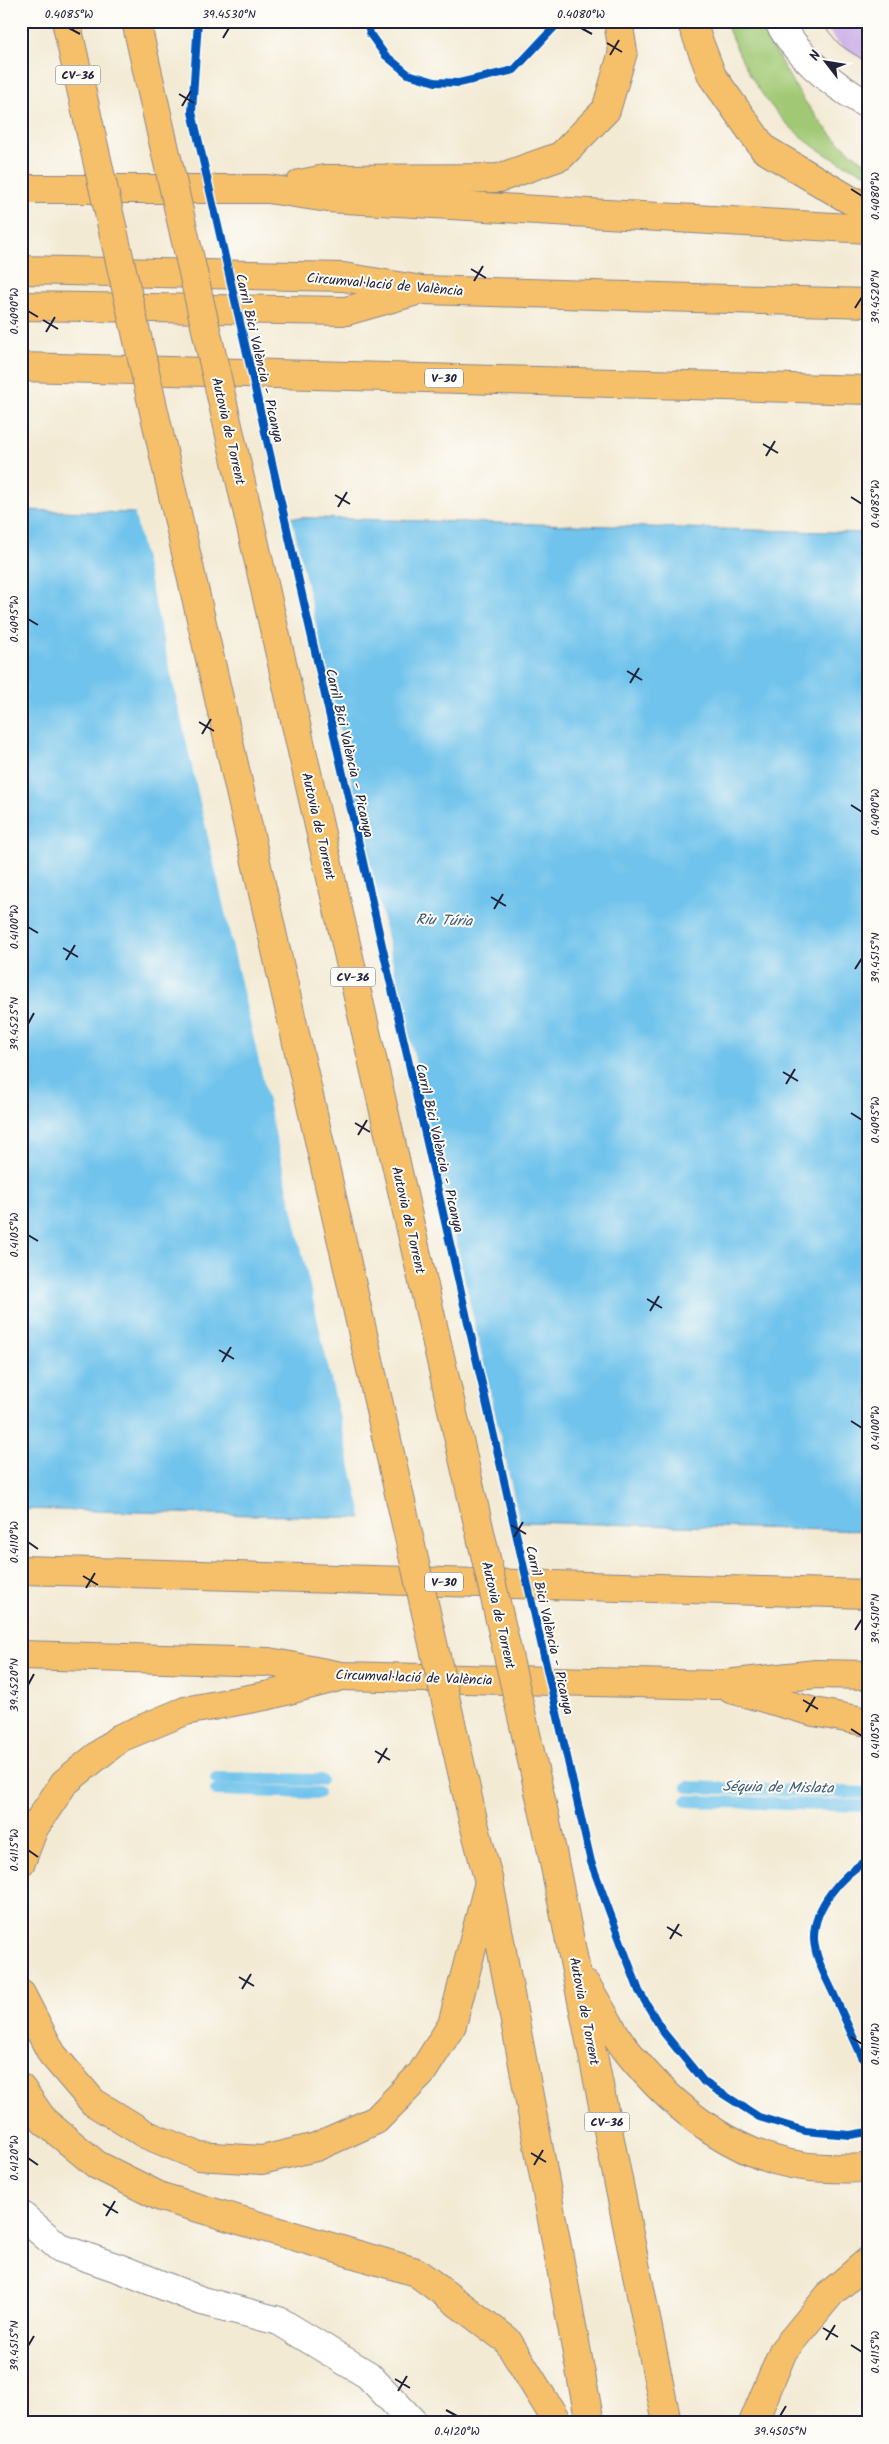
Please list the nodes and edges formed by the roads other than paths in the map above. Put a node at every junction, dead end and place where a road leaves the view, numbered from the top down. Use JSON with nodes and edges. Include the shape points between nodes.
{"nodes":[{"id":1,"x":66,"y":21,"type":"edge"},
{"id":2,"x":136,"y":21,"type":"edge"},
{"id":3,"x":158,"y":21,"type":"edge"},
{"id":4,"x":618,"y":21,"type":"edge"},
{"id":5,"x":692,"y":21,"type":"edge"},
{"id":6,"x":778,"y":21,"type":"edge"},
{"id":7,"x":146,"y":64,"type":"junction"},
{"id":8,"x":868,"y":105,"type":"edge"},
{"id":9,"x":21,"y":189,"type":"edge"},
{"id":10,"x":268,"y":190,"type":"junction"},
{"id":11,"x":868,"y":206,"type":"edge"},
{"id":12,"x":868,"y":229,"type":"edge"},
{"id":13,"x":21,"y":270,"type":"edge"},
{"id":14,"x":422,"y":290,"type":"junction"},
{"id":15,"x":868,"y":303,"type":"edge"},
{"id":16,"x":21,"y":306,"type":"edge"},
{"id":17,"x":21,"y":367,"type":"edge"},
{"id":18,"x":868,"y":390,"type":"edge"},
{"id":19,"x":21,"y":1570,"type":"edge"},
{"id":20,"x":868,"y":1594,"type":"edge"},
{"id":21,"x":21,"y":1655,"type":"edge"},
{"id":22,"x":868,"y":1675,"type":"edge"},
{"id":23,"x":341,"y":1676,"type":"junction"},
{"id":24,"x":716,"y":1685,"type":"junction"},
{"id":25,"x":868,"y":1722,"type":"edge"},
{"id":26,"x":21,"y":1862,"type":"edge"},
{"id":27,"x":489,"y":1882,"type":"junction"},
{"id":28,"x":576,"y":1968,"type":"junction"},
{"id":29,"x":21,"y":1994,"type":"edge"},
{"id":30,"x":21,"y":2088,"type":"edge"},
{"id":31,"x":868,"y":2167,"type":"edge"},
{"id":32,"x":21,"y":2216,"type":"edge"},
{"id":33,"x":868,"y":2261,"type":"edge"},
{"id":34,"x":414,"y":2423,"type":"edge"},
{"id":35,"x":558,"y":2423,"type":"edge"},
{"id":36,"x":590,"y":2423,"type":"edge"},
{"id":37,"x":666,"y":2423,"type":"edge"},
{"id":38,"x":754,"y":2423,"type":"edge"}],
"edges":[{"from":1,"to":27,"type":"highway","number":"CV-36","bridge":true},
{"from":2,"to":7,"type":"highway","name":"Autovia de Torrent","number":"CV-36"},
{"from":3,"to":7,"type":"highway"},
{"from":4,"to":10,"type":"highway","via":[[622,52],[606,110],[561,156],[499,178],[325,179]]},
{"from":5,"to":11,"type":"highway","via":[[712,76],[764,149],[850,200]]},
{"from":6,"to":8,"type":"street","via":[[800,51],[827,78]]},
{"from":7,"to":28,"type":"highway","name":"Autovia de Torrent","number":"CV-36","bridge":true,"via":[[546,1822]]},
{"from":9,"to":10,"type":"highway"},
{"from":10,"to":12,"type":"highway","via":[[328,198]]},
{"from":13,"to":14,"type":"highway","name":"Circumval·lació de València","via":[[343,277]]},
{"from":14,"to":15,"type":"highway","name":"Circumval·lació de València"},
{"from":14,"to":16,"type":"highway","via":[[346,311]]},
{"from":17,"to":18,"type":"highway","number":"V-30"},
{"from":19,"to":20,"type":"highway","number":"V-30"},
{"from":21,"to":23,"type":"highway","name":"Circumval·lació de València","via":[[269,1662]]},
{"from":22,"to":24,"type":"highway","name":"Circumval·lació de València","via":[[816,1674]]},
{"from":23,"to":24,"type":"highway","name":"Circumval·lació de València"},
{"from":23,"to":26,"type":"highway","via":[[270,1695],[185,1711],[120,1738],[64,1783],[34,1828]]},
{"from":24,"to":25,"type":"highway","via":[[814,1712]]},
{"from":27,"to":29,"type":"highway","via":[[452,2025],[421,2074],[376,2120],[316,2147],[262,2160],[198,2156],[145,2134],[93,2102],[52,2054]]},
{"from":27,"to":36,"type":"highway","number":"CV-36"},
{"from":28,"to":31,"type":"highway","via":[[624,2046],[665,2093],[718,2135],[761,2157],[806,2168]]},
{"from":28,"to":37,"type":"highway","name":"Autovia de Torrent","number":"CV-36"},
{"from":30,"to":35,"type":"highway","via":[[44,2121],[97,2165],[161,2197],[416,2272],[507,2340]]},
{"from":32,"to":34,"type":"street","via":[[60,2248],[202,2301],[279,2321],[368,2375]]},
{"from":33,"to":38,"type":"highway","via":[[831,2293],[783,2351]]}]}
